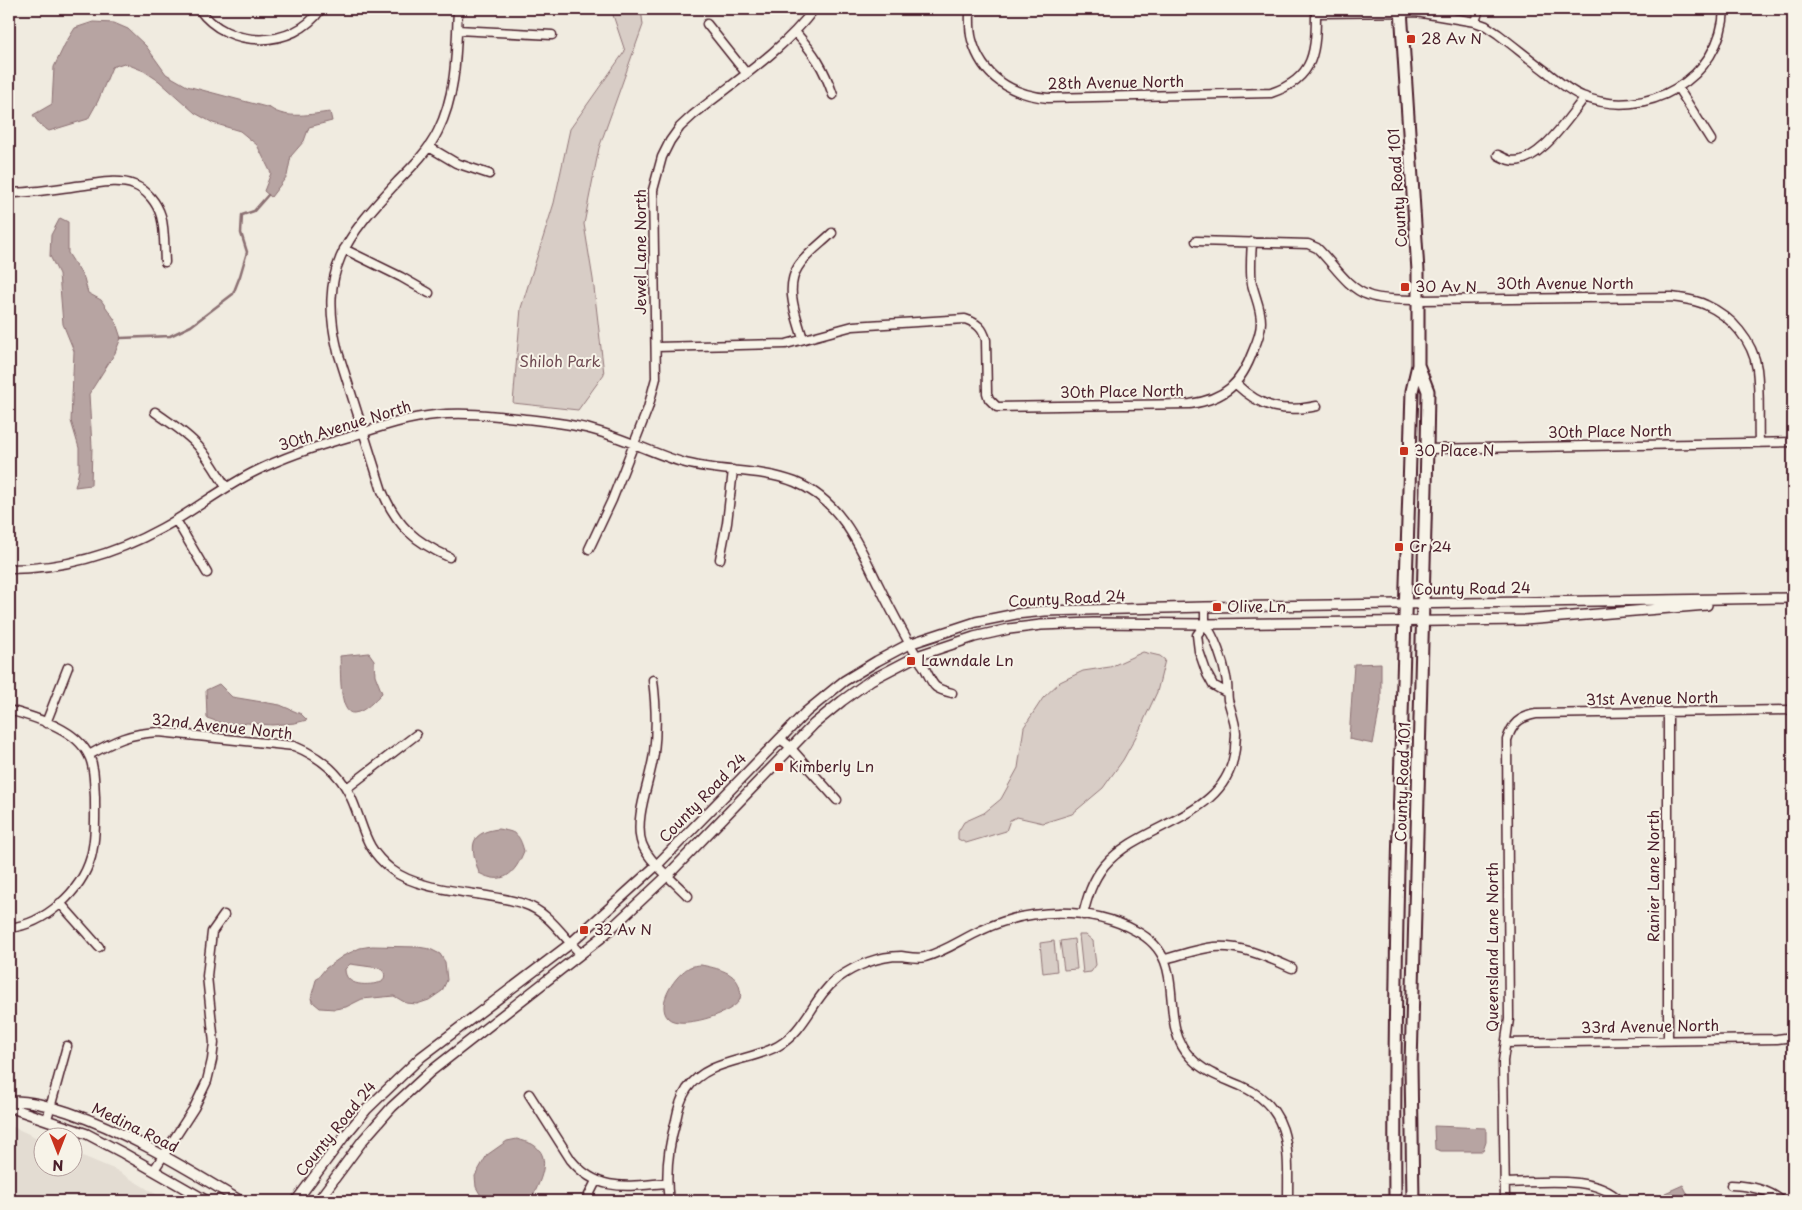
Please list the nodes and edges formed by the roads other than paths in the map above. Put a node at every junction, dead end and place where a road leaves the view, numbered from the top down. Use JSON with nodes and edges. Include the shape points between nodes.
{"nodes":[{"id":1,"x":198,"y":9,"type":"edge"},
{"id":2,"x":321,"y":9,"type":"edge"},
{"id":3,"x":458,"y":9,"type":"edge"},
{"id":4,"x":814,"y":9,"type":"edge"},
{"id":5,"x":970,"y":9,"type":"edge"},
{"id":6,"x":1479,"y":9,"type":"edge"},
{"id":7,"x":1724,"y":9,"type":"edge"},
{"id":8,"x":1316,"y":11,"type":"edge"},
{"id":9,"x":1401,"y":11,"type":"edge"},
{"id":10,"x":1475,"y":22,"type":"junction"},
{"id":11,"x":707,"y":24,"type":"dead end"},
{"id":12,"x":457,"y":30,"type":"junction"},
{"id":13,"x":795,"y":32,"type":"junction"},
{"id":14,"x":552,"y":35,"type":"dead end"},
{"id":15,"x":746,"y":73,"type":"junction"},
{"id":16,"x":1678,"y":88,"type":"junction"},
{"id":17,"x":833,"y":95,"type":"dead end"},
{"id":18,"x":1585,"y":97,"type":"junction"},
{"id":19,"x":1711,"y":140,"type":"dead end"},
{"id":20,"x":428,"y":147,"type":"junction"},
{"id":21,"x":1498,"y":155,"type":"dead end"},
{"id":22,"x":489,"y":174,"type":"dead end"},
{"id":23,"x":9,"y":193,"type":"edge"},
{"id":24,"x":832,"y":233,"type":"dead end"},
{"id":25,"x":1196,"y":241,"type":"dead end"},
{"id":26,"x":1252,"y":242,"type":"junction"},
{"id":27,"x":344,"y":248,"type":"junction"},
{"id":28,"x":165,"y":262,"type":"dead end"},
{"id":29,"x":429,"y":293,"type":"dead end"},
{"id":30,"x":1419,"y":300,"type":"junction"},
{"id":31,"x":803,"y":339,"type":"junction"},
{"id":32,"x":656,"y":347,"type":"junction"},
{"id":33,"x":1418,"y":365,"type":"junction"},
{"id":34,"x":1236,"y":384,"type":"junction"},
{"id":35,"x":1317,"y":406,"type":"dead end"},
{"id":36,"x":155,"y":412,"type":"dead end"},
{"id":37,"x":363,"y":432,"type":"junction"},
{"id":38,"x":1759,"y":442,"type":"junction"},
{"id":39,"x":1793,"y":442,"type":"edge"},
{"id":40,"x":634,"y":444,"type":"junction"},
{"id":41,"x":1427,"y":449,"type":"junction"},
{"id":42,"x":733,"y":470,"type":"junction"},
{"id":43,"x":226,"y":487,"type":"junction"},
{"id":44,"x":176,"y":520,"type":"junction"},
{"id":45,"x":589,"y":549,"type":"dead end"},
{"id":46,"x":449,"y":557,"type":"dead end"},
{"id":47,"x":720,"y":559,"type":"dead end"},
{"id":48,"x":9,"y":570,"type":"edge"},
{"id":49,"x":207,"y":573,"type":"dead end"},
{"id":50,"x":1793,"y":599,"type":"edge"},
{"id":51,"x":1406,"y":604,"type":"junction"},
{"id":52,"x":1423,"y":604,"type":"junction"},
{"id":53,"x":1205,"y":606,"type":"junction"},
{"id":54,"x":1405,"y":621,"type":"junction"},
{"id":55,"x":1423,"y":621,"type":"junction"},
{"id":56,"x":1205,"y":624,"type":"junction"},
{"id":57,"x":913,"y":650,"type":"junction"},
{"id":58,"x":68,"y":667,"type":"dead end"},
{"id":59,"x":653,"y":680,"type":"dead end"},
{"id":60,"x":952,"y":693,"type":"dead end"},
{"id":61,"x":1227,"y":693,"type":"junction"},
{"id":62,"x":9,"y":710,"type":"edge"},
{"id":63,"x":1793,"y":710,"type":"edge"},
{"id":64,"x":1668,"y":712,"type":"junction"},
{"id":65,"x":46,"y":723,"type":"junction"},
{"id":66,"x":1513,"y":725,"type":"joint"},
{"id":67,"x":416,"y":735,"type":"dead end"},
{"id":68,"x":780,"y":739,"type":"junction"},
{"id":69,"x":790,"y":748,"type":"junction"},
{"id":70,"x":89,"y":756,"type":"junction"},
{"id":71,"x":347,"y":788,"type":"junction"},
{"id":72,"x":837,"y":800,"type":"dead end"},
{"id":73,"x":658,"y":864,"type":"junction"},
{"id":74,"x":668,"y":875,"type":"junction"},
{"id":75,"x":688,"y":896,"type":"dead end"},
{"id":76,"x":60,"y":903,"type":"junction"},
{"id":77,"x":1083,"y":915,"type":"junction"},
{"id":78,"x":224,"y":916,"type":"dead end"},
{"id":79,"x":9,"y":928,"type":"edge"},
{"id":80,"x":570,"y":944,"type":"junction"},
{"id":81,"x":99,"y":947,"type":"dead end"},
{"id":82,"x":581,"y":954,"type":"junction"},
{"id":83,"x":1165,"y":959,"type":"junction"},
{"id":84,"x":1292,"y":968,"type":"dead end"},
{"id":85,"x":1793,"y":1037,"type":"edge"},
{"id":86,"x":1668,"y":1040,"type":"junction"},
{"id":87,"x":1506,"y":1043,"type":"junction"},
{"id":88,"x":67,"y":1046,"type":"dead end"},
{"id":89,"x":529,"y":1094,"type":"dead end"},
{"id":90,"x":9,"y":1101,"type":"edge"},
{"id":91,"x":50,"y":1106,"type":"junction"},
{"id":92,"x":9,"y":1107,"type":"edge"},
{"id":93,"x":47,"y":1119,"type":"junction"},
{"id":94,"x":162,"y":1155,"type":"junction"},
{"id":95,"x":154,"y":1170,"type":"junction"},
{"id":96,"x":596,"y":1181,"type":"junction"},
{"id":97,"x":666,"y":1183,"type":"junction"},
{"id":98,"x":1504,"y":1183,"type":"junction"},
{"id":99,"x":1731,"y":1185,"type":"dead end"},
{"id":100,"x":207,"y":1201,"type":"edge"},
{"id":101,"x":241,"y":1201,"type":"edge"},
{"id":102,"x":296,"y":1201,"type":"edge"},
{"id":103,"x":318,"y":1201,"type":"edge"},
{"id":104,"x":586,"y":1201,"type":"edge"},
{"id":105,"x":669,"y":1201,"type":"edge"},
{"id":106,"x":1288,"y":1201,"type":"edge"},
{"id":107,"x":1395,"y":1201,"type":"edge"},
{"id":108,"x":1412,"y":1201,"type":"edge"},
{"id":109,"x":1505,"y":1201,"type":"edge"},
{"id":110,"x":1620,"y":1201,"type":"edge"},
{"id":111,"x":1782,"y":1201,"type":"edge"}],
"edges":[{"from":1,"to":2,"type":"street","via":[[224,31],[252,39],[292,34],[314,19]]},
{"from":3,"to":12,"type":"street"},
{"from":4,"to":13,"type":"street","name":"Jewel Lane North"},
{"from":5,"to":8,"type":"street","name":"28th Avenue North","via":[[972,40],[988,70],[1015,91],[1048,98],[1258,95],[1284,89],[1304,72],[1316,48]]},
{"from":6,"to":10,"type":"street"},
{"from":7,"to":16,"type":"street","via":[[1714,50],[1704,65]]},
{"from":8,"to":9,"type":"street"},
{"from":9,"to":10,"type":"street"},
{"from":9,"to":30,"type":"main road","name":"County Road 101"},
{"from":10,"to":18,"type":"street","via":[[1486,26],[1570,90]]},
{"from":11,"to":15,"type":"street"},
{"from":12,"to":14,"type":"street"},
{"from":12,"to":20,"type":"street","via":[[452,92],[438,133]]},
{"from":13,"to":15,"type":"street","name":"Jewel Lane North"},
{"from":13,"to":17,"type":"street","via":[[822,66]]},
{"from":15,"to":32,"type":"street","name":"Jewel Lane North","via":[[680,127],[662,156],[653,190]]},
{"from":16,"to":18,"type":"street","via":[[1646,102],[1628,104]]},
{"from":16,"to":19,"type":"street"},
{"from":18,"to":21,"type":"street","via":[[1544,148],[1521,160],[1510,161]]},
{"from":20,"to":22,"type":"street","via":[[456,163]]},
{"from":20,"to":27,"type":"street","via":[[370,212]]},
{"from":23,"to":28,"type":"street","via":[[106,182],[135,185],[156,203],[163,229]]},
{"from":24,"to":31,"type":"street","via":[[798,266],[793,278],[791,290]]},
{"from":25,"to":26,"type":"street","name":"30th Avenue North"},
{"from":26,"to":30,"type":"street","name":"30th Avenue North","via":[[1308,244],[1317,248],[1359,291],[1370,296]]},
{"from":26,"to":34,"type":"street","via":[[1252,286],[1262,324],[1250,362]]},
{"from":27,"to":29,"type":"street"},
{"from":27,"to":37,"type":"street","via":[[337,266],[330,309],[333,331]]},
{"from":30,"to":33,"type":"main road","name":"County Road 101"},
{"from":30,"to":38,"type":"street","name":"30th Avenue North","via":[[1672,297],[1705,304],[1732,323],[1751,350],[1757,375]]},
{"from":31,"to":32,"type":"street","via":[[780,344]]},
{"from":31,"to":34,"type":"street","name":"30th Place North","via":[[853,326],[965,319],[980,326],[984,332],[988,399],[1003,408],[1190,404],[1215,398]]},
{"from":32,"to":40,"type":"street","name":"Jewel Lane North","via":[[653,393]]},
{"from":33,"to":41,"type":"main road","name":"County Road 101","via":[[1428,391]]},
{"from":33,"to":51,"type":"main road","name":"County Road 101","via":[[1412,391]]},
{"from":34,"to":35,"type":"street","via":[[1255,400],[1270,406],[1301,409]]},
{"from":36,"to":43,"type":"street","via":[[198,445]]},
{"from":37,"to":40,"type":"street","name":"30th Avenue North","via":[[408,419],[465,413],[576,426]]},
{"from":37,"to":43,"type":"street","name":"30th Avenue North","via":[[270,464]]},
{"from":37,"to":46,"type":"street","via":[[390,509],[414,538]]},
{"from":38,"to":39,"type":"street","name":"30th Place North"},
{"from":38,"to":41,"type":"street","name":"30th Place North"},
{"from":40,"to":42,"type":"street","name":"30th Avenue North","via":[[682,462]]},
{"from":40,"to":45,"type":"street","name":"Jewel Lane North"},
{"from":41,"to":52,"type":"main road","name":"County Road 101"},
{"from":42,"to":47,"type":"street"},
{"from":42,"to":57,"type":"street","name":"30th Avenue North","via":[[779,476],[816,493],[832,506],[857,540]]},
{"from":43,"to":44,"type":"street","name":"30th Avenue North"},
{"from":44,"to":48,"type":"street","name":"30th Avenue North","via":[[106,553],[45,567]]},
{"from":44,"to":49,"type":"street"},
{"from":50,"to":52,"type":"street","name":"County Road 24"},
{"from":50,"to":55,"type":"street","name":"County Road 24","via":[[1526,620]]},
{"from":51,"to":52,"type":"street","name":"County Road 24"},
{"from":51,"to":53,"type":"street","name":"County Road 24"},
{"from":51,"to":54,"type":"main road","name":"County Road 101"},
{"from":52,"to":55,"type":"main road","name":"County Road 101"},
{"from":53,"to":56,"type":"street"},
{"from":53,"to":57,"type":"street","name":"County Road 24","via":[[1016,614],[976,622]]},
{"from":54,"to":55,"type":"street","name":"County Road 24"},
{"from":54,"to":56,"type":"street","name":"County Road 24"},
{"from":54,"to":107,"type":"main road","name":"County Road 101","via":[[1394,1065]]},
{"from":55,"to":108,"type":"main road","name":"County Road 101","via":[[1411,1065]]},
{"from":56,"to":57,"type":"street","name":"County Road 24","via":[[1041,625]]},
{"from":56,"to":61,"type":"street","via":[[1212,633],[1226,678]]},
{"from":56,"to":61,"type":"street","via":[[1197,635],[1201,657],[1213,684]]},
{"from":57,"to":60,"type":"street","name":"30th Avenue North","via":[[937,688]]},
{"from":57,"to":68,"type":"street","name":"County Road 24","via":[[876,661],[844,681],[806,712]]},
{"from":57,"to":69,"type":"street","name":"County Road 24","via":[[842,701]]},
{"from":58,"to":65,"type":"street"},
{"from":59,"to":73,"type":"street","via":[[654,754],[639,832],[647,853]]},
{"from":61,"to":77,"type":"street","via":[[1236,734],[1234,757],[1221,786],[1198,807],[1131,844],[1104,866],[1094,881]]},
{"from":62,"to":65,"type":"street"},
{"from":63,"to":64,"type":"street","name":"31st Avenue North"},
{"from":64,"to":66,"type":"street","name":"31st Avenue North","via":[[1536,714]]},
{"from":64,"to":86,"type":"street","name":"Ranier Lane North"},
{"from":65,"to":70,"type":"street","via":[[70,735]]},
{"from":66,"to":87,"type":"street","name":"Queensland Lane North","via":[[1507,740],[1509,1019]]},
{"from":67,"to":71,"type":"street"},
{"from":68,"to":69,"type":"street"},
{"from":68,"to":73,"type":"street","name":"County Road 24"},
{"from":69,"to":72,"type":"street"},
{"from":69,"to":74,"type":"street","name":"County Road 24"},
{"from":70,"to":71,"type":"street","name":"32nd Avenue North","via":[[128,736],[159,732],[294,746],[324,762]]},
{"from":70,"to":76,"type":"street","via":[[94,781],[94,841],[83,875]]},
{"from":71,"to":80,"type":"street","name":"32nd Avenue North","via":[[371,849],[396,873],[412,881],[524,904],[539,911]]},
{"from":73,"to":74,"type":"street"},
{"from":73,"to":80,"type":"street","name":"County Road 24"},
{"from":74,"to":75,"type":"street"},
{"from":74,"to":82,"type":"street","name":"County Road 24"},
{"from":76,"to":79,"type":"street","via":[[30,922]]},
{"from":76,"to":81,"type":"street"},
{"from":77,"to":83,"type":"street","via":[[1133,929],[1145,936]]},
{"from":77,"to":97,"type":"street","via":[[1039,914],[1018,918],[999,923],[946,950],[922,958],[883,958],[851,970],[824,992],[799,1030],[788,1039],[776,1047],[707,1072],[688,1088],[682,1098],[669,1145]]},
{"from":78,"to":94,"type":"street","via":[[212,932],[207,976],[214,1043],[207,1081],[194,1108]]},
{"from":80,"to":82,"type":"street","name":"32nd Avenue North"},
{"from":80,"to":102,"type":"street","name":"County Road 24","via":[[450,1034],[386,1089],[343,1138]]},
{"from":82,"to":103,"type":"street","name":"County Road 24","via":[[430,1072],[392,1107]]},
{"from":83,"to":84,"type":"street","via":[[1206,949],[1233,947]]},
{"from":83,"to":106,"type":"street","via":[[1171,983],[1175,1032],[1181,1046],[1201,1067],[1256,1093],[1283,1126],[1288,1154]]},
{"from":85,"to":86,"type":"street","name":"33rd Avenue North"},
{"from":86,"to":87,"type":"street","name":"33rd Avenue North"},
{"from":87,"to":98,"type":"street","name":"Queensland Lane North"},
{"from":88,"to":91,"type":"street"},
{"from":89,"to":96,"type":"street","via":[[571,1160]]},
{"from":90,"to":91,"type":"street","name":"Medina Road"},
{"from":91,"to":93,"type":"street"},
{"from":91,"to":94,"type":"street","name":"Medina Road","via":[[133,1138]]},
{"from":92,"to":93,"type":"street","name":"Medina Road"},
{"from":93,"to":95,"type":"street","name":"Medina Road","via":[[87,1134]]},
{"from":94,"to":95,"type":"street"},
{"from":94,"to":101,"type":"street","name":"Medina Road"},
{"from":95,"to":100,"type":"street","name":"Medina Road"},
{"from":96,"to":97,"type":"street","via":[[618,1186]]},
{"from":96,"to":104,"type":"street"},
{"from":97,"to":105,"type":"street"},
{"from":98,"to":109,"type":"street","name":"Queensland Lane North"},
{"from":98,"to":110,"type":"street","via":[[1592,1184]]},
{"from":99,"to":111,"type":"street","via":[[1763,1190]]}]}
